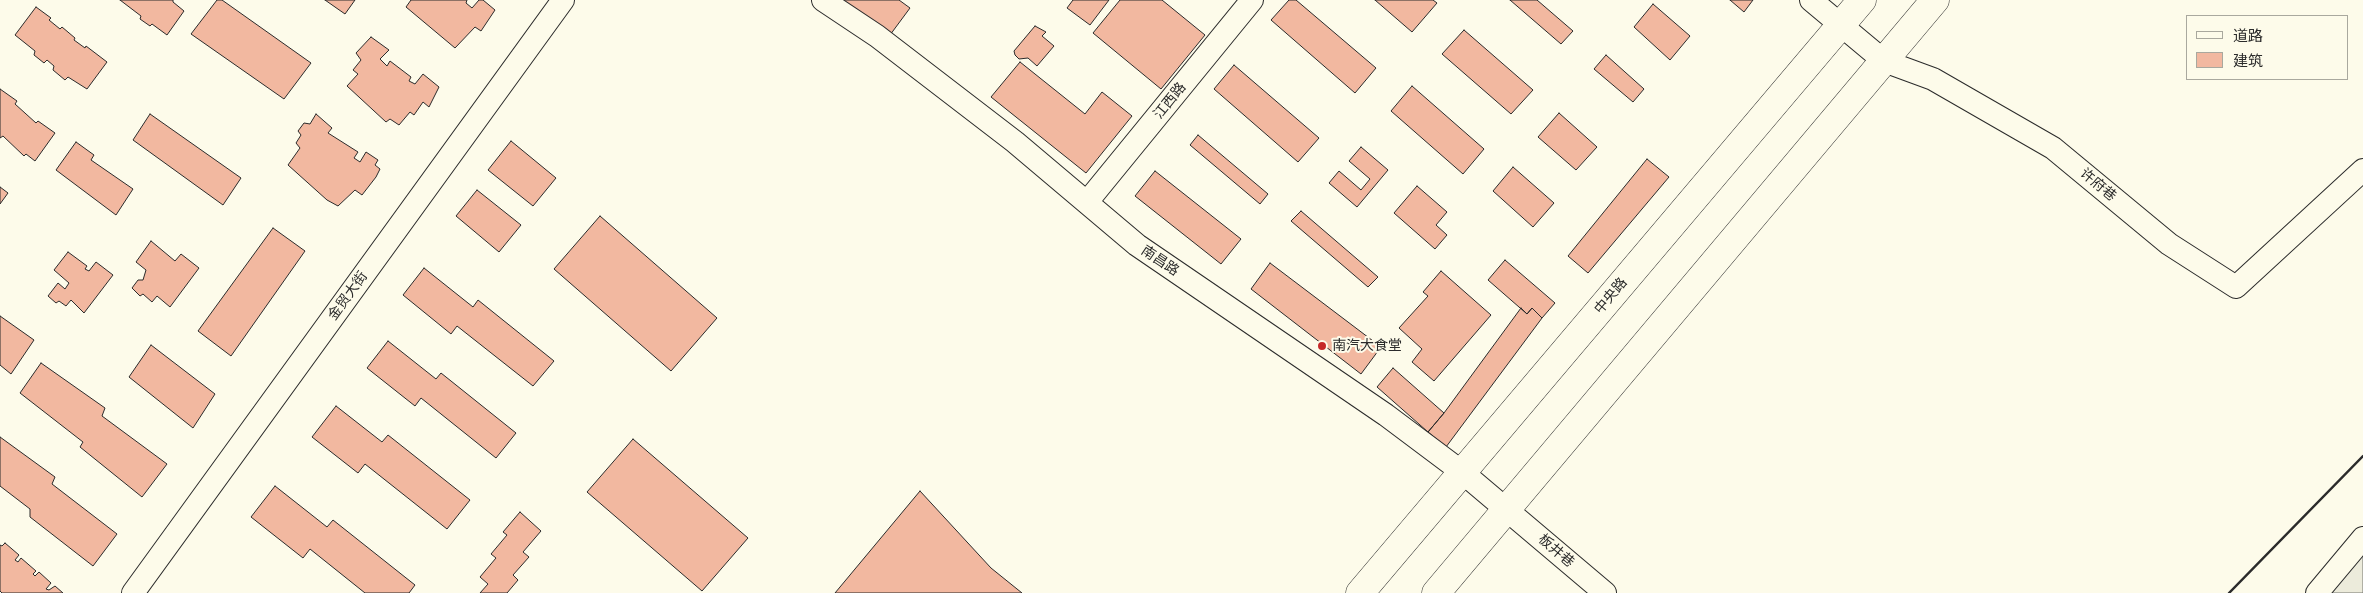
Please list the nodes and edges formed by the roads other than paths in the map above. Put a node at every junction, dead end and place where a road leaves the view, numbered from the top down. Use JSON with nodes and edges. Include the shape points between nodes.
{"nodes":[{"id":1,"x":563,"y":0,"type":"edge"},
{"id":2,"x":824,"y":0,"type":"edge"},
{"id":3,"x":1252,"y":0,"type":"edge"},
{"id":4,"x":1811,"y":0,"type":"edge"},
{"id":5,"x":1862,"y":0,"type":"edge"},
{"id":6,"x":1935,"y":0,"type":"edge"},
{"id":7,"x":1841,"y":25,"type":"junction"},
{"id":8,"x":1884,"y":61,"type":"junction"},
{"id":9,"x":2363,"y":170,"type":"edge"},
{"id":10,"x":1087,"y":202,"type":"junction"},
{"id":11,"x":1462,"y":472,"type":"junction"},
{"id":12,"x":1507,"y":508,"type":"junction"},
{"id":13,"x":2363,"y":538,"type":"edge"},
{"id":14,"x":133,"y":593,"type":"edge"},
{"id":15,"x":1360,"y":593,"type":"edge"},
{"id":16,"x":1436,"y":593,"type":"edge"},
{"id":17,"x":1605,"y":593,"type":"edge"},
{"id":18,"x":2317,"y":593,"type":"edge"}],
"edges":[{"from":1,"to":14,"type":"street","name":"金贸大街"},
{"from":2,"to":10,"type":"street","name":"南昌路","via":[[1015,142]]},
{"from":3,"to":10,"type":"street","name":"江西路"},
{"from":4,"to":7,"type":"street","name":"许府巷"},
{"from":5,"to":7,"type":"main road","name":"中央路"},
{"from":6,"to":8,"type":"main road"},
{"from":7,"to":8,"type":"street","name":"许府巷"},
{"from":7,"to":11,"type":"main road","name":"中央路"},
{"from":8,"to":9,"type":"street","name":"许府巷","via":[[1933,79],[2053,148],[2170,244],[2236,287]]},
{"from":8,"to":12,"type":"main road"},
{"from":10,"to":11,"type":"street","name":"南昌路","via":[[1138,245],[1386,415]]},
{"from":11,"to":12,"type":"street","name":"南昌路"},
{"from":11,"to":15,"type":"main road","name":"中央路"},
{"from":12,"to":16,"type":"main road"},
{"from":12,"to":17,"type":"street","name":"板井巷"},
{"from":13,"to":18,"type":"street"}]}
